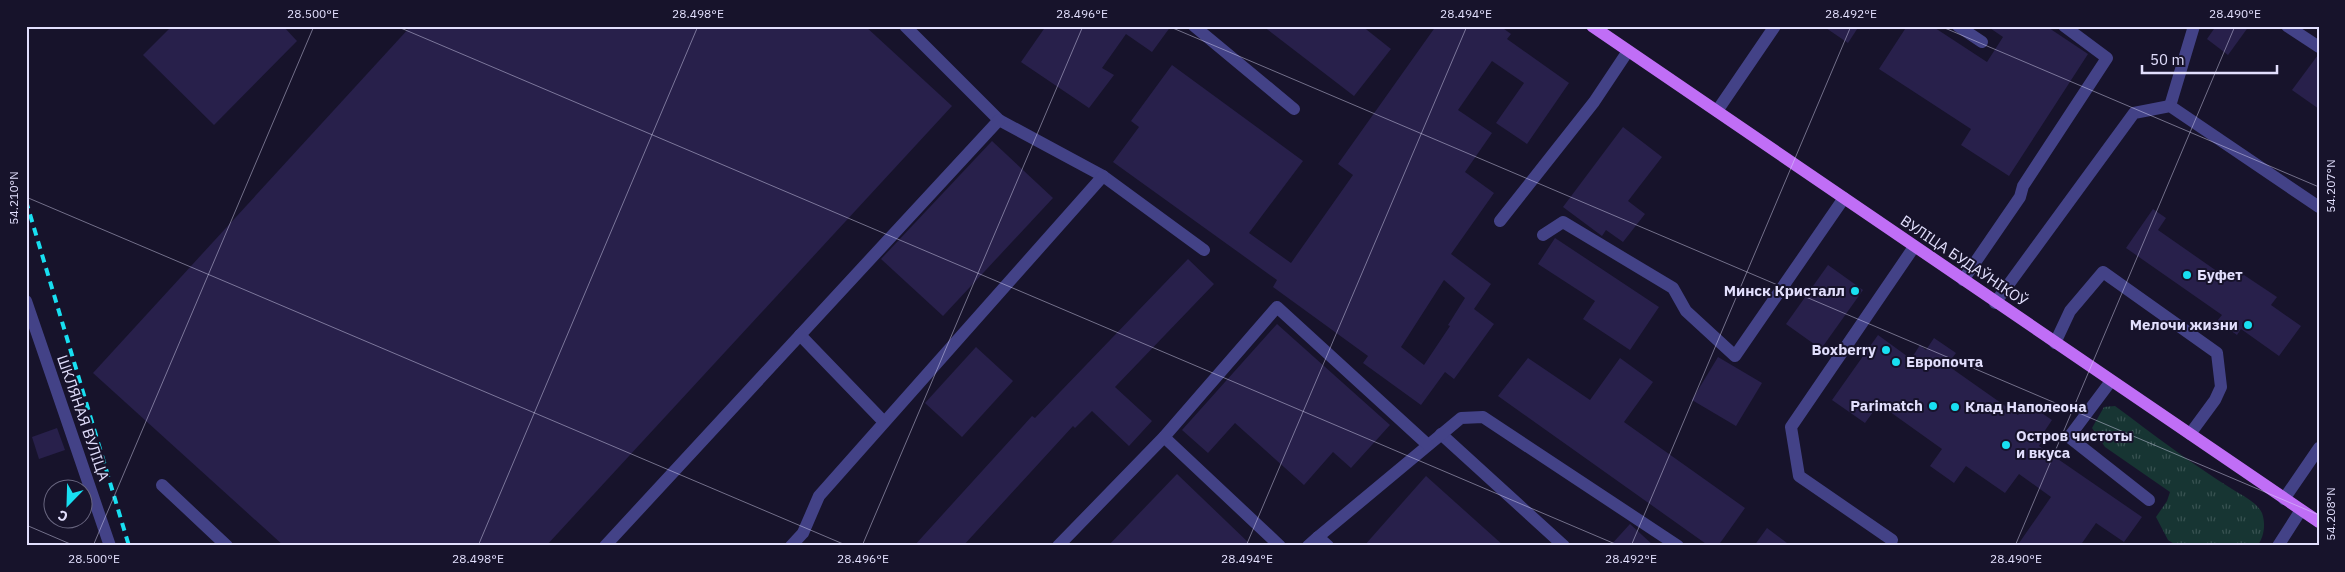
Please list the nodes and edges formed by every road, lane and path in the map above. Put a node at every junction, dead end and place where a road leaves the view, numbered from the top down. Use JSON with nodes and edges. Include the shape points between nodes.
{"nodes":[{"id":1,"x":905,"y":26,"type":"edge"},
{"id":2,"x":1194,"y":26,"type":"edge"},
{"id":3,"x":1592,"y":26,"type":"edge"},
{"id":4,"x":1775,"y":26,"type":"edge"},
{"id":5,"x":1958,"y":26,"type":"edge"},
{"id":6,"x":2064,"y":26,"type":"edge"},
{"id":7,"x":2194,"y":26,"type":"edge"},
{"id":8,"x":2287,"y":26,"type":"edge"},
{"id":9,"x":1982,"y":42,"type":"dead end"},
{"id":10,"x":2319,"y":47,"type":"edge"},
{"id":11,"x":1628,"y":51,"type":"junction"},
{"id":12,"x":2170,"y":106,"type":"junction"},
{"id":13,"x":1294,"y":109,"type":"dead end"},
{"id":14,"x":1717,"y":111,"type":"junction"},
{"id":15,"x":999,"y":120,"type":"junction"},
{"id":16,"x":1104,"y":176,"type":"junction"},
{"id":17,"x":1844,"y":198,"type":"junction"},
{"id":18,"x":2319,"y":207,"type":"edge"},
{"id":19,"x":1500,"y":221,"type":"dead end"},
{"id":20,"x":1543,"y":235,"type":"dead end"},
{"id":21,"x":1914,"y":247,"type":"junction"},
{"id":22,"x":1204,"y":250,"type":"dead end"},
{"id":23,"x":1963,"y":280,"type":"junction"},
{"id":24,"x":1995,"y":303,"type":"junction"},
{"id":25,"x":27,"y":310,"type":"edge"},
{"id":26,"x":800,"y":335,"type":"junction"},
{"id":27,"x":2055,"y":343,"type":"junction"},
{"id":28,"x":2111,"y":381,"type":"junction"},
{"id":29,"x":884,"y":422,"type":"junction"},
{"id":30,"x":1441,"y":434,"type":"junction"},
{"id":31,"x":2190,"y":434,"type":"junction"},
{"id":32,"x":1164,"y":438,"type":"junction"},
{"id":33,"x":1428,"y":445,"type":"junction"},
{"id":34,"x":2319,"y":448,"type":"edge"},
{"id":35,"x":162,"y":485,"type":"dead end"},
{"id":36,"x":2284,"y":499,"type":"junction"},
{"id":37,"x":2149,"y":500,"type":"dead end"},
{"id":38,"x":2301,"y":510,"type":"junction"},
{"id":39,"x":2319,"y":522,"type":"edge"},
{"id":40,"x":1892,"y":540,"type":"dead end"},
{"id":41,"x":1323,"y":541,"type":"edge"},
{"id":42,"x":110,"y":546,"type":"edge"},
{"id":43,"x":228,"y":546,"type":"edge"},
{"id":44,"x":605,"y":546,"type":"edge"},
{"id":45,"x":791,"y":546,"type":"edge"},
{"id":46,"x":1058,"y":546,"type":"edge"},
{"id":47,"x":1280,"y":546,"type":"edge"},
{"id":48,"x":1308,"y":546,"type":"edge"},
{"id":49,"x":1564,"y":546,"type":"edge"},
{"id":50,"x":1678,"y":546,"type":"edge"},
{"id":51,"x":2278,"y":546,"type":"edge"}],
"edges":[{"from":1,"to":15,"type":"street"},
{"from":2,"to":13,"type":"street"},
{"from":3,"to":11,"type":"main road","name":"ВУЛІЦА БУДАЎНІКОЎ"},
{"from":4,"to":14,"type":"street"},
{"from":5,"to":9,"type":"street"},
{"from":6,"to":23,"type":"street","via":[[2107,58],[2023,186],[2020,197]]},
{"from":7,"to":12,"type":"street"},
{"from":8,"to":10,"type":"street"},
{"from":11,"to":14,"type":"main road","name":"ВУЛІЦА БУДАЎНІКОЎ"},
{"from":11,"to":19,"type":"street","via":[[1594,102]]},
{"from":12,"to":18,"type":"street"},
{"from":12,"to":24,"type":"street","via":[[2134,113]]},
{"from":14,"to":17,"type":"main road","name":"ВУЛІЦА БУДАЎНІКОЎ"},
{"from":15,"to":16,"type":"street"},
{"from":15,"to":26,"type":"street"},
{"from":16,"to":22,"type":"street"},
{"from":16,"to":29,"type":"street"},
{"from":17,"to":20,"type":"street","via":[[1735,356],[1686,311],[1674,288],[1564,222]]},
{"from":17,"to":21,"type":"main road","name":"ВУЛІЦА БУДАЎНІКОЎ"},
{"from":21,"to":23,"type":"main road","name":"ВУЛІЦА БУДАЎНІКОЎ"},
{"from":21,"to":40,"type":"street","via":[[1792,427],[1799,476]]},
{"from":23,"to":24,"type":"main road","name":"ВУЛІЦА БУДАЎНІКОЎ"},
{"from":24,"to":27,"type":"main road","name":"ВУЛІЦА БУДАЎНІКОЎ"},
{"from":25,"to":42,"type":"street","name":"ШКЛЯНАЯ ВУЛІЦА"},
{"from":26,"to":29,"type":"street"},
{"from":26,"to":44,"type":"street"},
{"from":27,"to":28,"type":"main road","name":"ВУЛІЦА БУДАЎНІКОЎ"},
{"from":27,"to":31,"type":"street","via":[[2070,311],[2102,272],[2217,353],[2221,387]]},
{"from":28,"to":31,"type":"main road","name":"ВУЛІЦА БУДАЎНІКОЎ"},
{"from":28,"to":37,"type":"street","via":[[2069,437]]},
{"from":29,"to":45,"type":"street","via":[[819,496],[803,533]]},
{"from":30,"to":33,"type":"street"},
{"from":30,"to":49,"type":"street"},
{"from":30,"to":50,"type":"street","via":[[1461,418],[1483,417]]},
{"from":31,"to":36,"type":"main road","name":"ВУЛІЦА БУДАЎНІКОЎ"},
{"from":32,"to":33,"type":"street","via":[[1277,307]]},
{"from":32,"to":46,"type":"street"},
{"from":32,"to":47,"type":"street"},
{"from":33,"to":41,"type":"street"},
{"from":34,"to":36,"type":"street"},
{"from":35,"to":43,"type":"street"},
{"from":36,"to":38,"type":"main road","name":"ВУЛІЦА БУДАЎНІКОЎ"},
{"from":38,"to":39,"type":"main road","name":"ВУЛІЦА БУДАЎНІКОЎ"},
{"from":38,"to":51,"type":"street"},
{"from":41,"to":48,"type":"street"}]}
